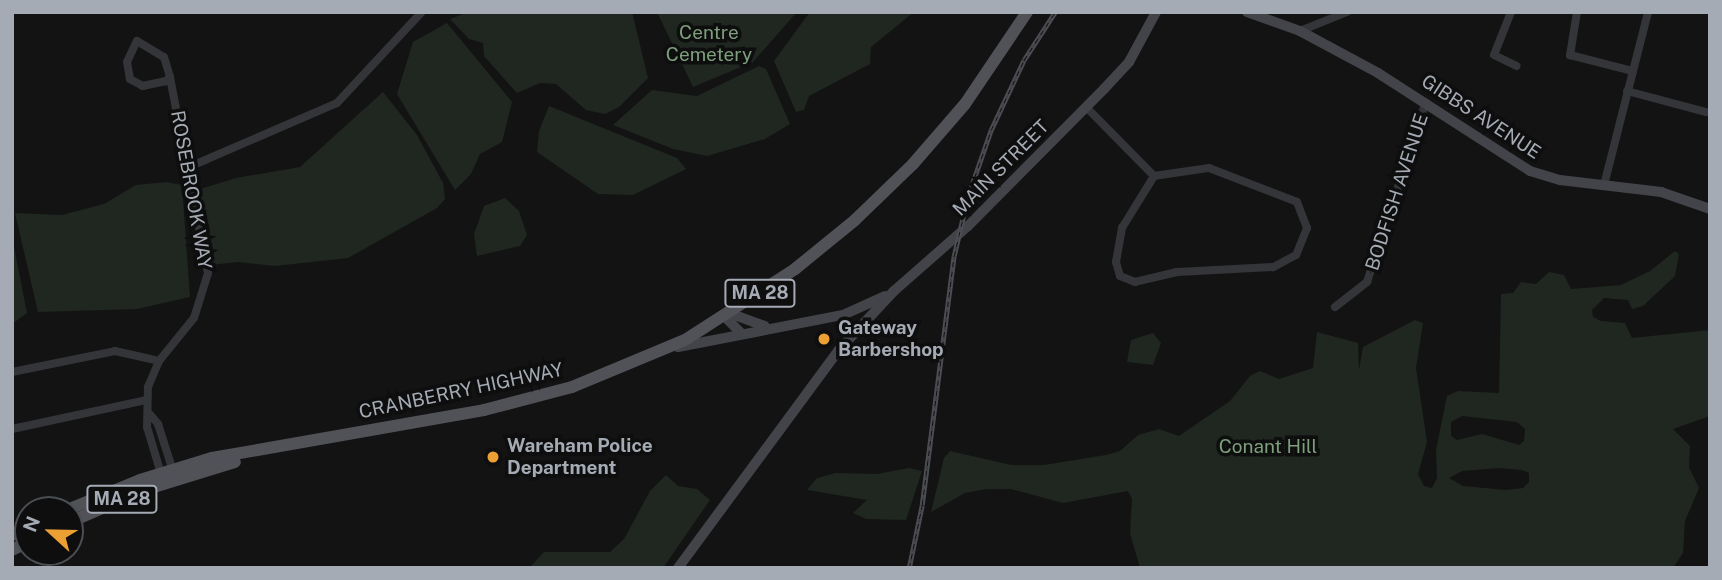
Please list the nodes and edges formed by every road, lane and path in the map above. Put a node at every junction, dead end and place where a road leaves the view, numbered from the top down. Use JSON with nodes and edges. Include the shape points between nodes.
{"nodes":[{"id":1,"x":422,"y":12,"type":"edge"},
{"id":2,"x":1027,"y":12,"type":"edge"},
{"id":3,"x":1156,"y":12,"type":"edge"},
{"id":4,"x":1247,"y":12,"type":"edge"},
{"id":5,"x":1347,"y":12,"type":"edge"},
{"id":6,"x":1511,"y":12,"type":"edge"},
{"id":7,"x":1577,"y":12,"type":"edge"},
{"id":8,"x":1648,"y":12,"type":"edge"},
{"id":9,"x":1300,"y":31,"type":"junction"},
{"id":10,"x":1517,"y":66,"type":"dead end"},
{"id":11,"x":1633,"y":71,"type":"junction"},
{"id":12,"x":170,"y":77,"type":"junction"},
{"id":13,"x":1628,"y":92,"type":"junction"},
{"id":14,"x":1426,"y":102,"type":"junction"},
{"id":15,"x":1086,"y":107,"type":"junction"},
{"id":16,"x":1706,"y":112,"type":"dead end"},
{"id":17,"x":189,"y":166,"type":"junction"},
{"id":18,"x":1154,"y":176,"type":"junction"},
{"id":19,"x":1604,"y":185,"type":"junction"},
{"id":20,"x":1710,"y":209,"type":"edge"},
{"id":21,"x":894,"y":291,"type":"junction"},
{"id":22,"x":1335,"y":307,"type":"dead end"},
{"id":23,"x":848,"y":313,"type":"junction"},
{"id":24,"x":727,"y":314,"type":"junction"},
{"id":25,"x":782,"y":327,"type":"junction"},
{"id":26,"x":741,"y":333,"type":"junction"},
{"id":27,"x":853,"y":334,"type":"junction"},
{"id":28,"x":843,"y":345,"type":"junction"},
{"id":29,"x":655,"y":354,"type":"junction"},
{"id":30,"x":159,"y":360,"type":"junction"},
{"id":31,"x":12,"y":372,"type":"edge"},
{"id":32,"x":146,"y":400,"type":"junction"},
{"id":33,"x":12,"y":429,"type":"edge"},
{"id":34,"x":168,"y":476,"type":"junction"},
{"id":35,"x":84,"y":504,"type":"edge"},
{"id":36,"x":84,"y":516,"type":"edge"},
{"id":37,"x":678,"y":568,"type":"edge"}],
"edges":[{"from":1,"to":17,"type":"street","via":[[337,103]]},
{"from":2,"to":24,"type":"main road","name":"CRANBERRY HIGHWAY","number":"MA 28","via":[[965,104],[911,166],[795,269]]},
{"from":3,"to":15,"type":"main road","name":"MAIN STREET","via":[[1129,62]]},
{"from":4,"to":9,"type":"main road","name":"GIBBS AVENUE"},
{"from":5,"to":9,"type":"street"},
{"from":6,"to":10,"type":"street","via":[[1494,55]]},
{"from":7,"to":11,"type":"street","via":[[1570,55]]},
{"from":8,"to":11,"type":"street"},
{"from":9,"to":14,"type":"main road","name":"GIBBS AVENUE"},
{"from":11,"to":13,"type":"street"},
{"from":12,"to":12,"type":"street","name":"ROSEBROOK WAY","via":[[161,54],[137,41],[126,69],[136,85]]},
{"from":12,"to":17,"type":"street","name":"ROSEBROOK WAY"},
{"from":13,"to":16,"type":"street"},
{"from":13,"to":19,"type":"street"},
{"from":14,"to":19,"type":"main road","name":"GIBBS AVENUE","via":[[1530,171]]},
{"from":14,"to":22,"type":"street","name":"BODFISH AVENUE","via":[[1367,282]]},
{"from":15,"to":18,"type":"street"},
{"from":15,"to":21,"type":"main road","name":"MAIN STREET","via":[[965,229]]},
{"from":17,"to":30,"type":"street","name":"ROSEBROOK WAY","via":[[208,274],[194,318]]},
{"from":18,"to":18,"type":"street","via":[[1129,211],[1120,236],[1116,270],[1127,281],[1273,267],[1289,261],[1302,247],[1306,219],[1291,198],[1209,169]]},
{"from":19,"to":20,"type":"main road","name":"GIBBS AVENUE","via":[[1673,194]]},
{"from":21,"to":23,"type":"main road"},
{"from":21,"to":27,"type":"main road","name":"MAIN STREET"},
{"from":23,"to":25,"type":"main road"},
{"from":23,"to":27,"type":"main road","via":[[857,324]]},
{"from":23,"to":28,"type":"main road"},
{"from":24,"to":25,"type":"main road","via":[[755,326]]},
{"from":24,"to":26,"type":"main road"},
{"from":24,"to":29,"type":"main road","name":"CRANBERRY HIGHWAY","number":"MA 28"},
{"from":25,"to":26,"type":"main road"},
{"from":26,"to":29,"type":"main road"},
{"from":27,"to":28,"type":"main road","name":"MAIN STREET"},
{"from":28,"to":37,"type":"main road","name":"MAIN STREET"},
{"from":29,"to":34,"type":"main road","name":"CRANBERRY HIGHWAY","number":"MA 28","via":[[572,387],[484,410],[262,452]]},
{"from":30,"to":31,"type":"street","via":[[116,351]]},
{"from":30,"to":32,"type":"street","name":"ROSEBROOK WAY"},
{"from":32,"to":33,"type":"street"},
{"from":32,"to":34,"type":"street","name":"ROSEBROOK WAY","via":[[148,412],[158,424]]},
{"from":34,"to":35,"type":"main road","name":"CRANBERRY HIGHWAY","number":"MA 28"},
{"from":34,"to":36,"type":"main road","name":"CRANBERRY HIGHWAY","number":"MA 28"}]}
